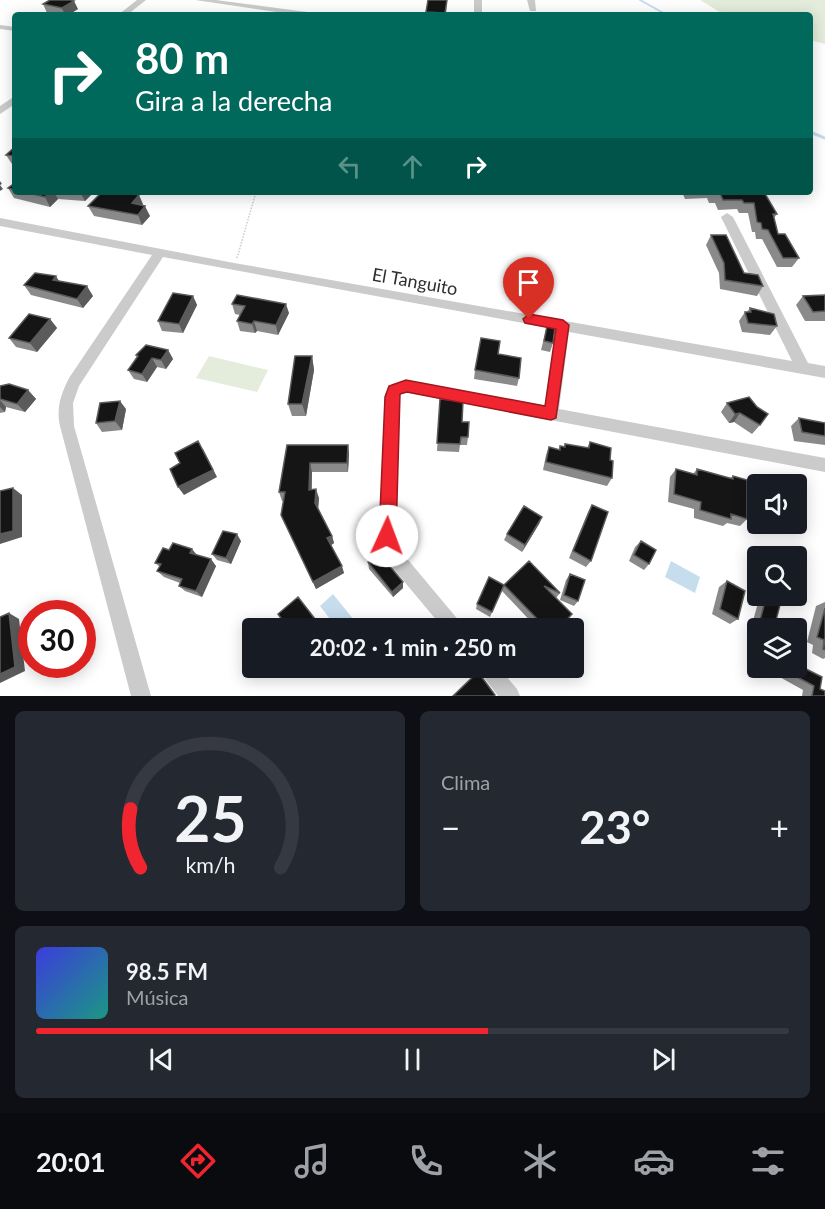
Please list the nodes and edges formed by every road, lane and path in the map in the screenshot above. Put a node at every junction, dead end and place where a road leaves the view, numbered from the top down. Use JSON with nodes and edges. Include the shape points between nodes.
{"nodes":[{"id":1,"x":142,"y":0,"type":"edge"},
{"id":2,"x":200,"y":0,"type":"edge"},
{"id":3,"x":531,"y":0,"type":"edge"},
{"id":4,"x":533,"y":9,"type":"dead end"},
{"id":5,"x":126,"y":12,"type":"edge"},
{"id":6,"x":292,"y":12,"type":"edge"},
{"id":7,"x":12,"y":101,"type":"edge"},
{"id":8,"x":0,"y":111,"type":"edge"},
{"id":9,"x":255,"y":195,"type":"edge"},
{"id":10,"x":727,"y":217,"type":"dead end"},
{"id":11,"x":0,"y":222,"type":"edge"},
{"id":12,"x":160,"y":253,"type":"junction"},
{"id":13,"x":234,"y":267,"type":"junction"},
{"id":14,"x":563,"y":325,"type":"junction"},
{"id":15,"x":803,"y":368,"type":"junction"},
{"id":16,"x":825,"y":372,"type":"edge"},
{"id":17,"x":551,"y":413,"type":"junction"},
{"id":18,"x":825,"y":465,"type":"edge"},
{"id":19,"x":446,"y":618,"type":"edge"},
{"id":20,"x":495,"y":678,"type":"edge"},
{"id":21,"x":141,"y":696,"type":"edge"},
{"id":22,"x":510,"y":696,"type":"edge"}],
"edges":[{"from":1,"to":5,"type":"street"},
{"from":2,"to":6,"type":"street"},
{"from":3,"to":4,"type":"street"},
{"from":7,"to":8,"type":"street"},
{"from":9,"to":13,"type":"path"},
{"from":10,"to":15,"type":"street"},
{"from":11,"to":12,"type":"street","name":"El Tanguito"},
{"from":12,"to":13,"type":"street","name":"El Tanguito"},
{"from":12,"to":21,"type":"street","via":[[74,382],[64,409]]},
{"from":13,"to":14,"type":"street","name":"El Tanguito"},
{"from":14,"to":15,"type":"street","name":"El Tanguito"},
{"from":14,"to":17,"type":"street"},
{"from":15,"to":16,"type":"street","name":"El Tanguito"},
{"from":17,"to":18,"type":"street"},
{"from":17,"to":19,"type":"street","via":[[406,386],[392,394],[388,542],[393,555]]},
{"from":20,"to":22,"type":"street"}]}
